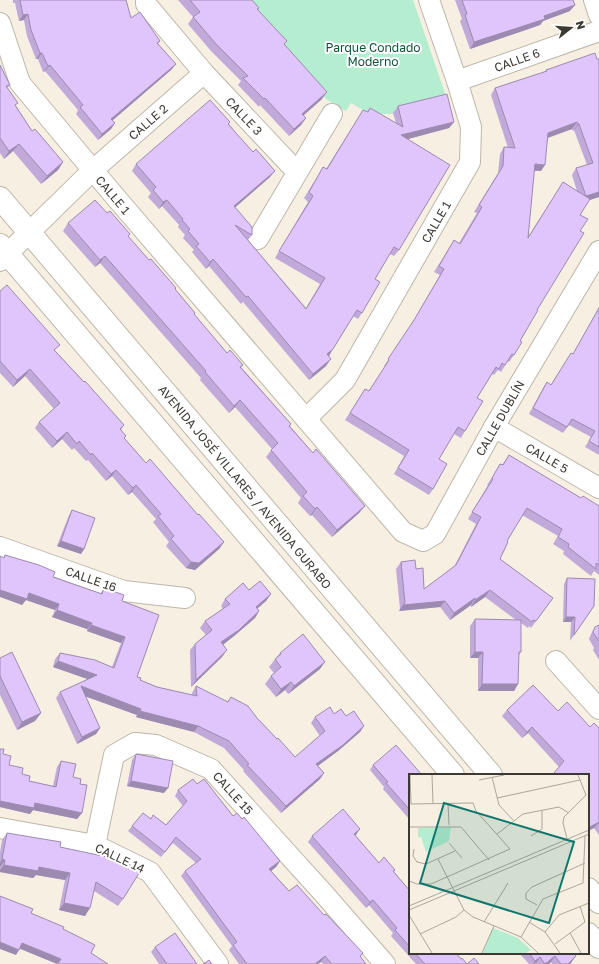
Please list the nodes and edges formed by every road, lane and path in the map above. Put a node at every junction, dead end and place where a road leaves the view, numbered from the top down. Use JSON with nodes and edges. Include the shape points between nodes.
{"nodes":[{"id":1,"x":146,"y":0,"type":"edge"},
{"id":2,"x":429,"y":0,"type":"edge"},
{"id":3,"x":594,"y":0,"type":"edge"},
{"id":4,"x":599,"y":15,"type":"edge"},
{"id":5,"x":0,"y":22,"type":"edge"},
{"id":6,"x":599,"y":31,"type":"edge"},
{"id":7,"x":204,"y":74,"type":"junction"},
{"id":8,"x":457,"y":82,"type":"junction"},
{"id":9,"x":332,"y":114,"type":"dead end"},
{"id":10,"x":93,"y":170,"type":"junction"},
{"id":11,"x":297,"y":172,"type":"junction"},
{"id":12,"x":0,"y":198,"type":"edge"},
{"id":13,"x":29,"y":233,"type":"junction"},
{"id":14,"x":258,"y":239,"type":"dead end"},
{"id":15,"x":599,"y":251,"type":"edge"},
{"id":16,"x":2,"y":254,"type":"edge"},
{"id":17,"x":306,"y":420,"type":"junction"},
{"id":18,"x":494,"y":427,"type":"junction"},
{"id":19,"x":599,"y":488,"type":"edge"},
{"id":20,"x":386,"y":513,"type":"joint"},
{"id":21,"x":0,"y":547,"type":"edge"},
{"id":22,"x":185,"y":598,"type":"dead end"},
{"id":23,"x":556,"y":661,"type":"dead end"},
{"id":24,"x":599,"y":709,"type":"edge"},
{"id":25,"x":451,"y":774,"type":"edge"},
{"id":26,"x":490,"y":774,"type":"edge"},
{"id":27,"x":0,"y":828,"type":"edge"},
{"id":28,"x":95,"y":845,"type":"junction"},
{"id":29,"x":589,"y":890,"type":"edge"},
{"id":30,"x":599,"y":902,"type":"edge"},
{"id":31,"x":589,"y":935,"type":"edge"},
{"id":32,"x":599,"y":947,"type":"edge"},
{"id":33,"x":218,"y":964,"type":"edge"},
{"id":34,"x":385,"y":964,"type":"edge"}],
"edges":[{"from":1,"to":7,"type":"street","name":"CALLE 3","via":[[146,4]]},
{"from":2,"to":8,"type":"street","name":"CALLE 1"},
{"from":3,"to":4,"type":"street"},
{"from":5,"to":10,"type":"street","name":"CALLE 1","via":[[20,83]]},
{"from":6,"to":8,"type":"street","name":"CALLE 6"},
{"from":7,"to":10,"type":"street","name":"CALLE 2"},
{"from":7,"to":11,"type":"street","name":"CALLE 3"},
{"from":8,"to":17,"type":"street","name":"CALLE 1","via":[[471,127],[470,162],[345,380]]},
{"from":9,"to":11,"type":"street"},
{"from":10,"to":13,"type":"street","name":"CALLE 1"},
{"from":10,"to":17,"type":"street","name":"CALLE 1"},
{"from":11,"to":14,"type":"street"},
{"from":12,"to":13,"type":"main road","name":"AVENIDA JOSÉ VILLARES / AVENIDA GURABO"},
{"from":13,"to":16,"type":"street","name":"CALLE 1"},
{"from":13,"to":26,"type":"main road","name":"AVENIDA JOSÉ VILLARES / AVENIDA GURABO"},
{"from":15,"to":18,"type":"street","name":"CALLE DUBLÍN"},
{"from":16,"to":25,"type":"main road"},
{"from":17,"to":20,"type":"street","name":"CALLE 1"},
{"from":18,"to":19,"type":"street","name":"CALLE 5"},
{"from":18,"to":20,"type":"street","name":"CALLE DUBLÍN","via":[[435,534],[423,541],[403,532]]},
{"from":21,"to":22,"type":"street","name":"CALLE 16","via":[[124,591]]},
{"from":23,"to":24,"type":"street"},
{"from":27,"to":28,"type":"street","name":"CALLE 14"},
{"from":28,"to":33,"type":"street","name":"CALLE 14","via":[[150,872]]},
{"from":28,"to":34,"type":"street","name":"CALLE 15","via":[[114,755],[135,743],[156,745],[211,769]]},
{"from":29,"to":30,"type":"main road"},
{"from":31,"to":32,"type":"main road"}]}
